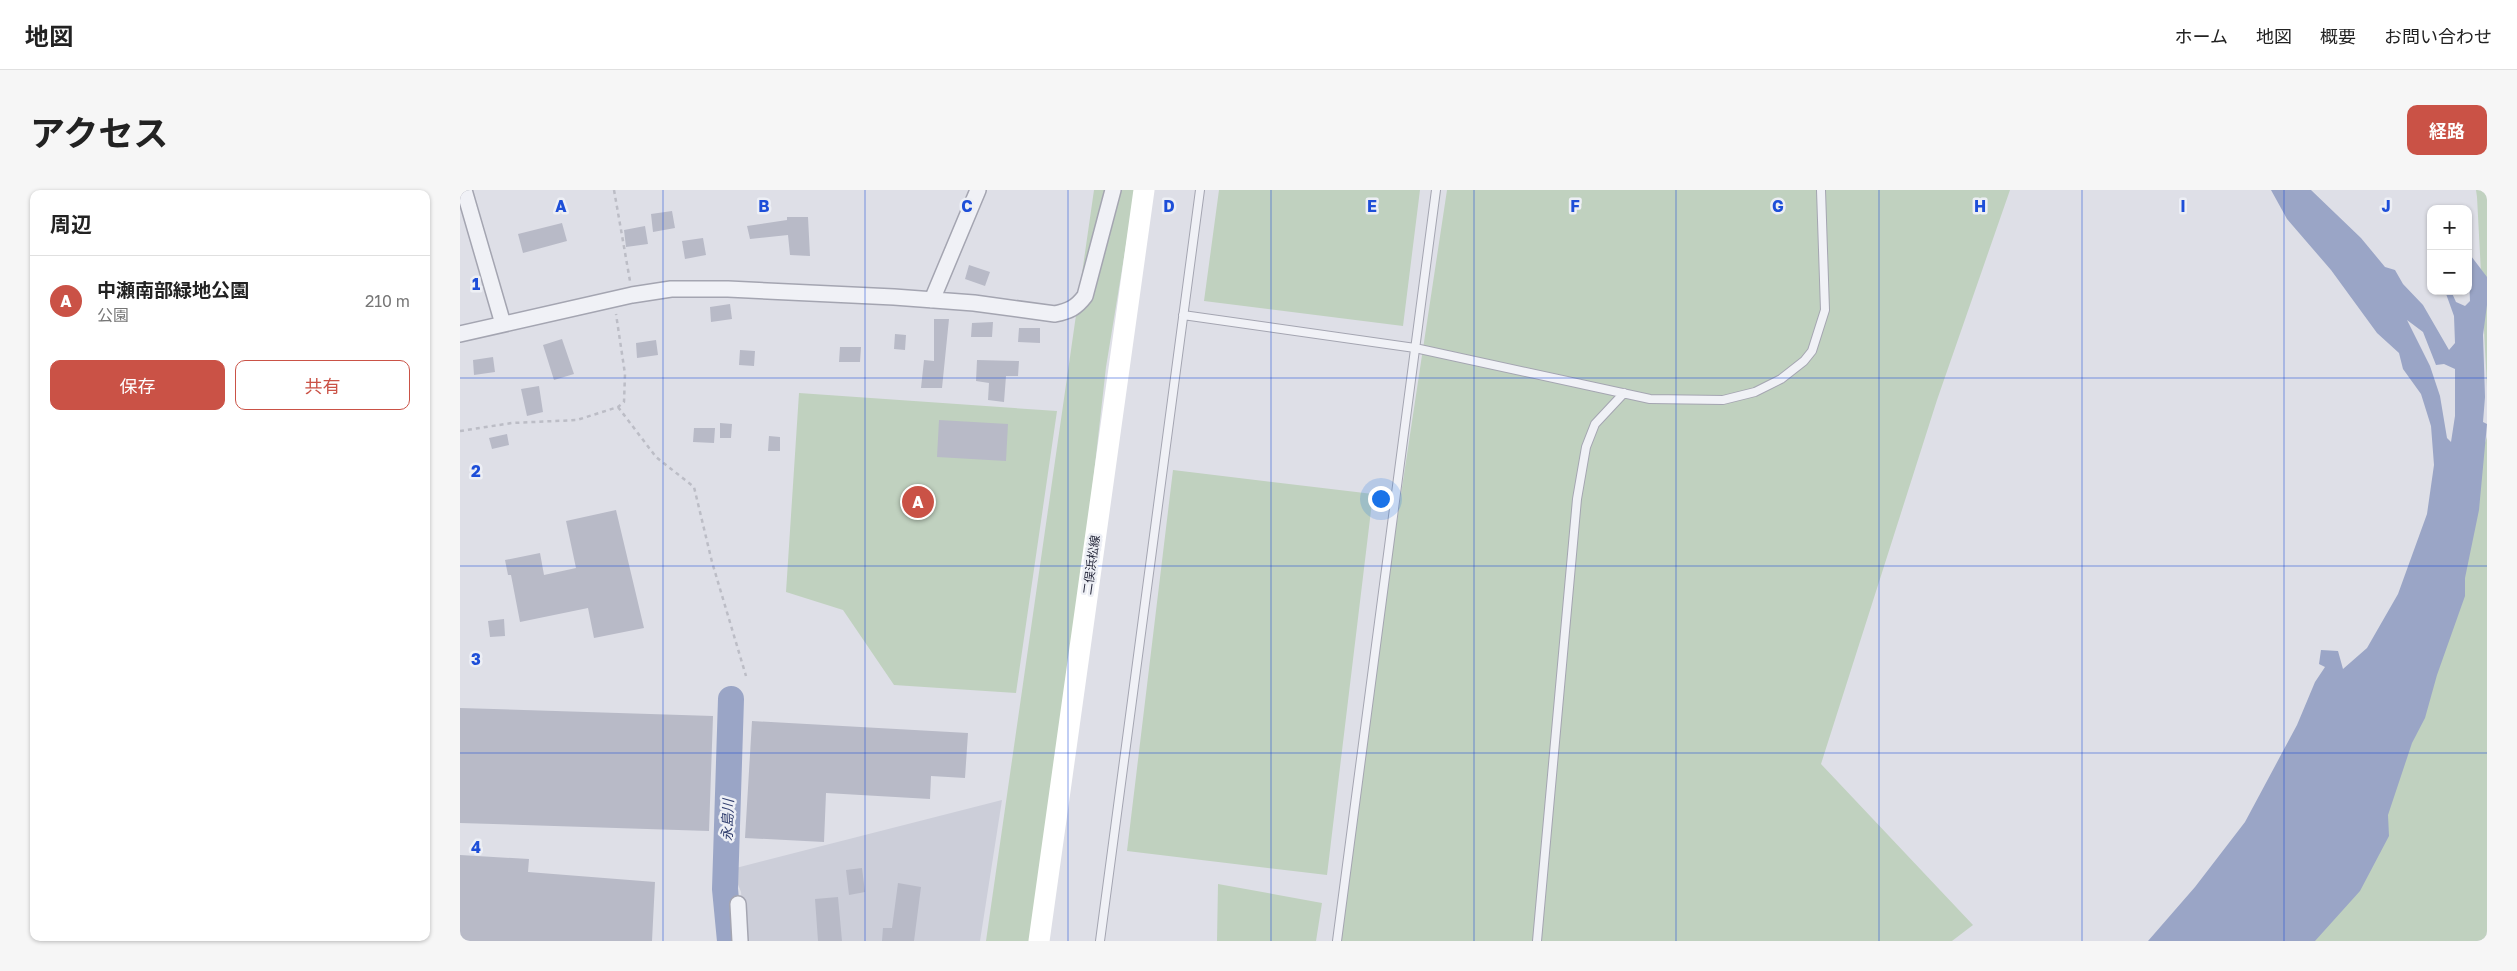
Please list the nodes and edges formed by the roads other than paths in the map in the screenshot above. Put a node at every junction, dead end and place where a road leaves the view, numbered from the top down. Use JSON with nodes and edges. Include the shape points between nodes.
{"nodes":[{"id":1,"x":464,"y":190,"type":"edge"},
{"id":2,"x":978,"y":190,"type":"edge"},
{"id":3,"x":1113,"y":190,"type":"edge"},
{"id":4,"x":1144,"y":190,"type":"edge"},
{"id":5,"x":1200,"y":190,"type":"edge"},
{"id":6,"x":1436,"y":190,"type":"edge"},
{"id":7,"x":1821,"y":190,"type":"edge"},
{"id":8,"x":932,"y":300,"type":"junction"},
{"id":9,"x":1183,"y":315,"type":"junction"},
{"id":10,"x":504,"y":324,"type":"junction"},
{"id":11,"x":460,"y":334,"type":"edge"},
{"id":12,"x":1415,"y":348,"type":"junction"},
{"id":13,"x":1624,"y":393,"type":"junction"},
{"id":14,"x":738,"y":904,"type":"dead end"},
{"id":15,"x":740,"y":941,"type":"edge"},
{"id":16,"x":1039,"y":941,"type":"edge"},
{"id":17,"x":1100,"y":941,"type":"edge"},
{"id":18,"x":1337,"y":941,"type":"edge"},
{"id":19,"x":1537,"y":941,"type":"edge"}],
"edges":[{"from":1,"to":10,"type":"street"},
{"from":2,"to":8,"type":"street"},
{"from":3,"to":8,"type":"street","via":[[1085,296],[1077,307],[1055,314]]},
{"from":4,"to":16,"type":"main road","name":"二俣浜松線"},
{"from":5,"to":9,"type":"lane"},
{"from":6,"to":12,"type":"lane"},
{"from":7,"to":13,"type":"lane","via":[[1825,310],[1812,350],[1804,361],[1781,379],[1755,392],[1723,400],[1650,398]]},
{"from":8,"to":10,"type":"street","via":[[671,289]]},
{"from":9,"to":12,"type":"lane"},
{"from":9,"to":17,"type":"lane"},
{"from":10,"to":11,"type":"street"},
{"from":12,"to":13,"type":"lane"},
{"from":12,"to":18,"type":"lane"},
{"from":13,"to":19,"type":"lane","via":[[1595,424],[1586,447],[1577,499]]},
{"from":14,"to":15,"type":"street"}]}
